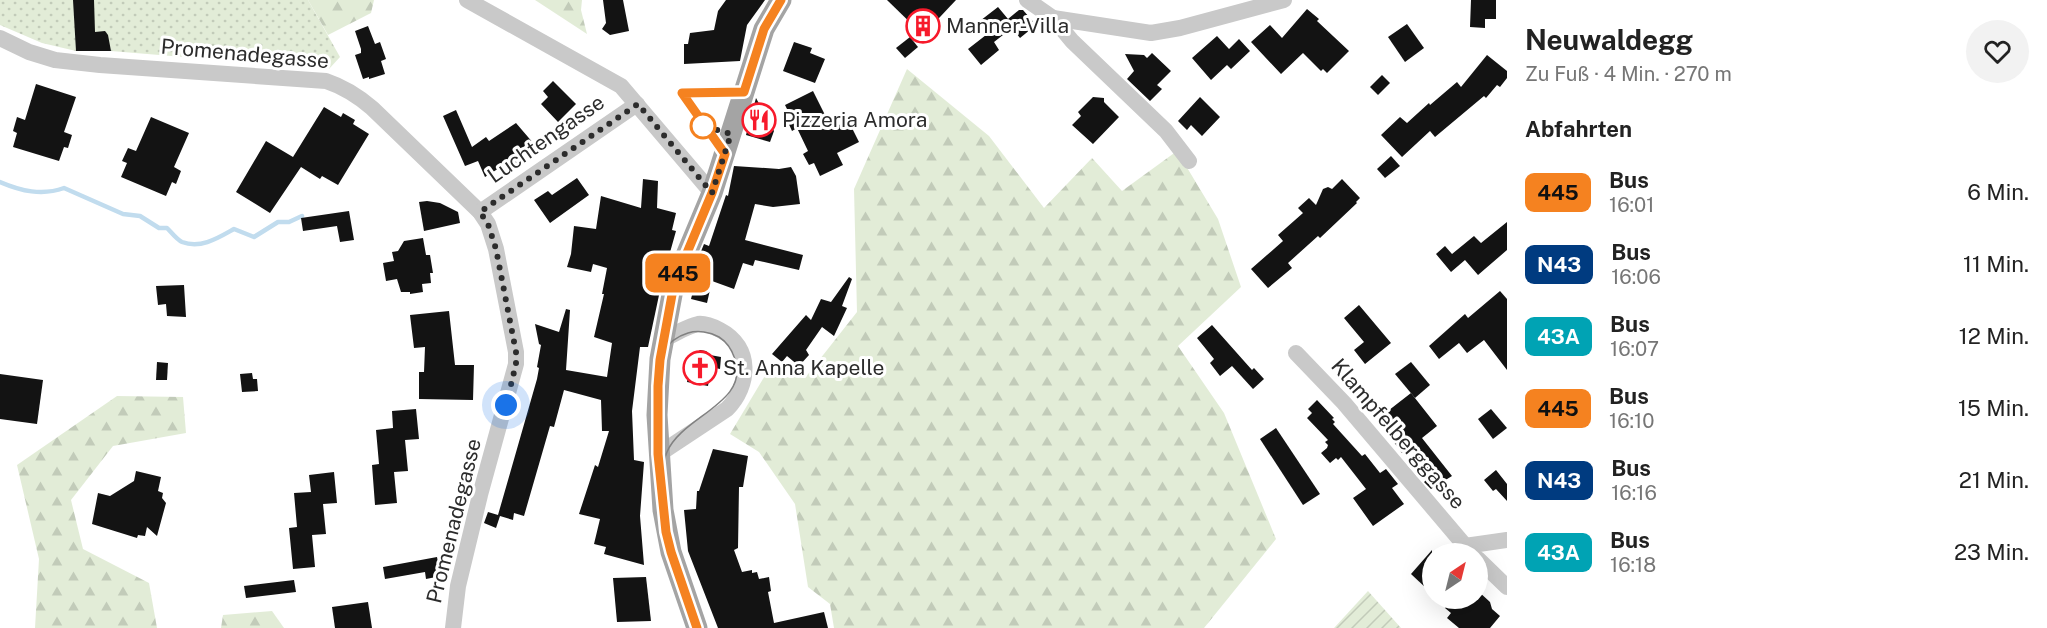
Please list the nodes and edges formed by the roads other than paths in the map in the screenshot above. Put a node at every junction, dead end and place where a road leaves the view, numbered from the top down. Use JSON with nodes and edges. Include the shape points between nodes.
{"nodes":[{"id":1,"x":467,"y":0,"type":"edge"},
{"id":2,"x":781,"y":0,"type":"edge"},
{"id":3,"x":1027,"y":0,"type":"edge"},
{"id":4,"x":1284,"y":0,"type":"edge"},
{"id":5,"x":1053,"y":18,"type":"junction"},
{"id":6,"x":0,"y":38,"type":"edge"},
{"id":7,"x":638,"y":104,"type":"junction"},
{"id":8,"x":1189,"y":160,"type":"dead end"},
{"id":9,"x":712,"y":193,"type":"junction"},
{"id":10,"x":480,"y":212,"type":"junction"},
{"id":11,"x":664,"y":339,"type":"junction"},
{"id":12,"x":1296,"y":353,"type":"dead end"},
{"id":13,"x":658,"y":454,"type":"junction"},
{"id":14,"x":1507,"y":540,"type":"edge"},
{"id":15,"x":1463,"y":543,"type":"edge"},
{"id":16,"x":1488,"y":545,"type":"edge"},
{"id":17,"x":1488,"y":569,"type":"edge"},
{"id":18,"x":1507,"y":587,"type":"edge"},
{"id":19,"x":453,"y":628,"type":"edge"},
{"id":20,"x":697,"y":628,"type":"edge"}],
"edges":[{"from":1,"to":7,"type":"street","via":[[608,77]]},
{"from":2,"to":9,"type":"main road","via":[[764,29]]},
{"from":3,"to":5,"type":"street"},
{"from":4,"to":5,"type":"street","via":[[1151,33]]},
{"from":5,"to":8,"type":"street","via":[[1166,131]]},
{"from":6,"to":10,"type":"street","name":"Promenadegasse","via":[[55,60],[326,81],[340,86],[372,108]]},
{"from":7,"to":9,"type":"street"},
{"from":7,"to":10,"type":"street","name":"Luchtengasse"},
{"from":9,"to":11,"type":"main road","via":[[674,284]]},
{"from":10,"to":19,"type":"street","name":"Promenadegasse","via":[[496,249],[516,364],[458,586]]},
{"from":11,"to":13,"type":"main road","via":[[658,386]]},
{"from":11,"to":13,"type":"street","via":[[698,324],[713,327],[734,341],[745,370],[740,391],[727,409]]},
{"from":12,"to":15,"type":"street","name":"Klampfelberggasse","via":[[1344,403]]},
{"from":13,"to":20,"type":"main road","via":[[671,552]]},
{"from":14,"to":16,"type":"street"},
{"from":17,"to":18,"type":"street"}]}
